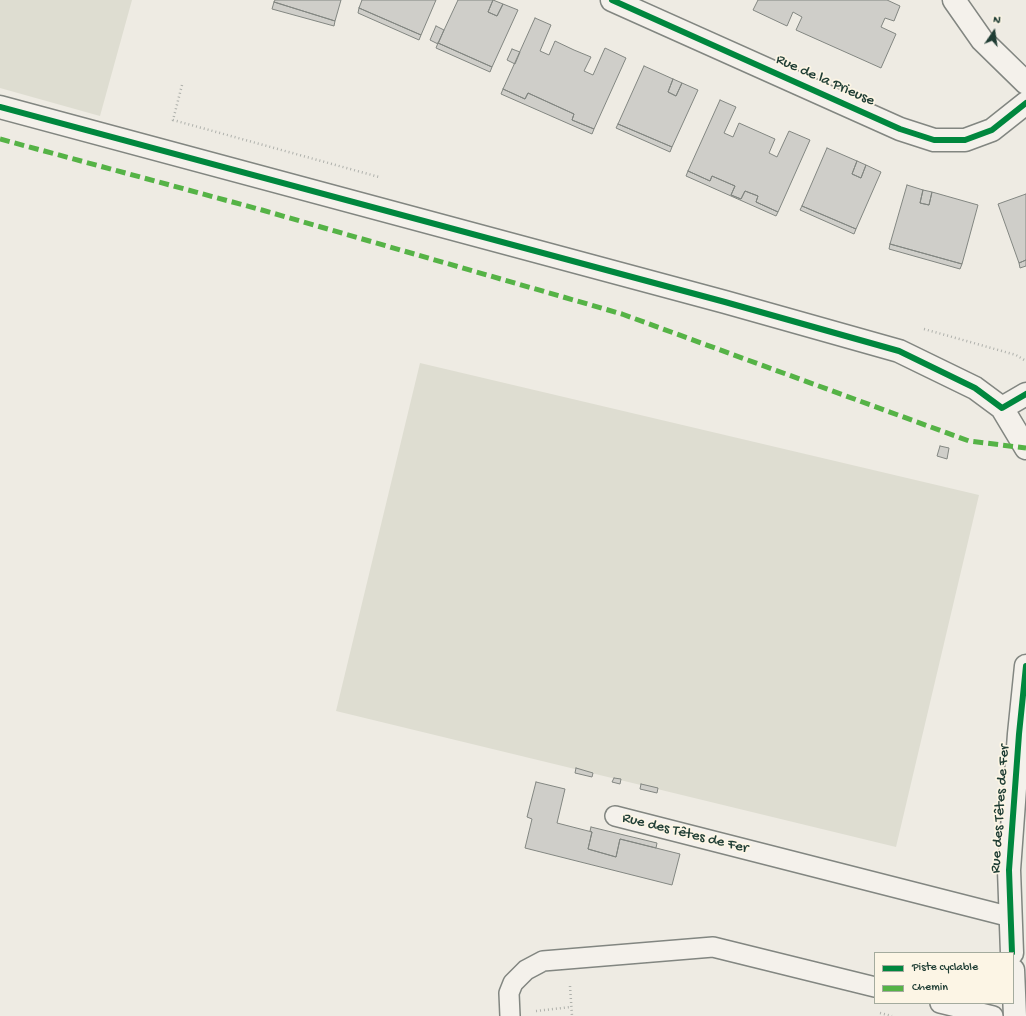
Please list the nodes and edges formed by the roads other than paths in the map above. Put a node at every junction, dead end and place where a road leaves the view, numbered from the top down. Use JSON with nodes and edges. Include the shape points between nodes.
{"nodes":[{"id":1,"x":612,"y":0,"type":"edge"},
{"id":2,"x":954,"y":0,"type":"edge"},
{"id":3,"x":1026,"y":83,"type":"edge"},
{"id":4,"x":1026,"y":103,"type":"edge"},
{"id":5,"x":0,"y":107,"type":"edge"},
{"id":6,"x":1026,"y":394,"type":"edge"},
{"id":7,"x":1002,"y":408,"type":"junction"},
{"id":8,"x":1026,"y":448,"type":"edge"},
{"id":9,"x":1026,"y":666,"type":"edge"},
{"id":10,"x":615,"y":816,"type":"dead end"},
{"id":11,"x":1011,"y":917,"type":"junction"},
{"id":12,"x":1012,"y":952,"type":"edge"},
{"id":13,"x":874,"y":987,"type":"edge"},
{"id":14,"x":1014,"y":993,"type":"edge"},
{"id":15,"x":944,"y":1004,"type":"edge"},
{"id":16,"x":510,"y":1016,"type":"edge"},
{"id":17,"x":993,"y":1016,"type":"edge"},
{"id":18,"x":1015,"y":1016,"type":"edge"}],
"edges":[{"from":1,"to":4,"type":"street","name":"Rue de la Prieuse","via":[[900,129],[934,140],[965,140],[992,130]]},
{"from":2,"to":3,"type":"street","via":[[982,40]]},
{"from":5,"to":7,"type":"street","via":[[899,351],[975,388]]},
{"from":6,"to":7,"type":"street"},
{"from":7,"to":8,"type":"street"},
{"from":9,"to":11,"type":"street","name":"Rue des Têtes de Fer","via":[[1009,870]]},
{"from":10,"to":11,"type":"lane","name":"Rue des Têtes de Fer"},
{"from":11,"to":12,"type":"street","name":"Rue des Têtes de Fer"},
{"from":13,"to":16,"type":"lane","via":[[705,947],[543,961],[526,970],[513,983],[509,993]]},
{"from":14,"to":18,"type":"street"},
{"from":15,"to":17,"type":"lane"}]}
